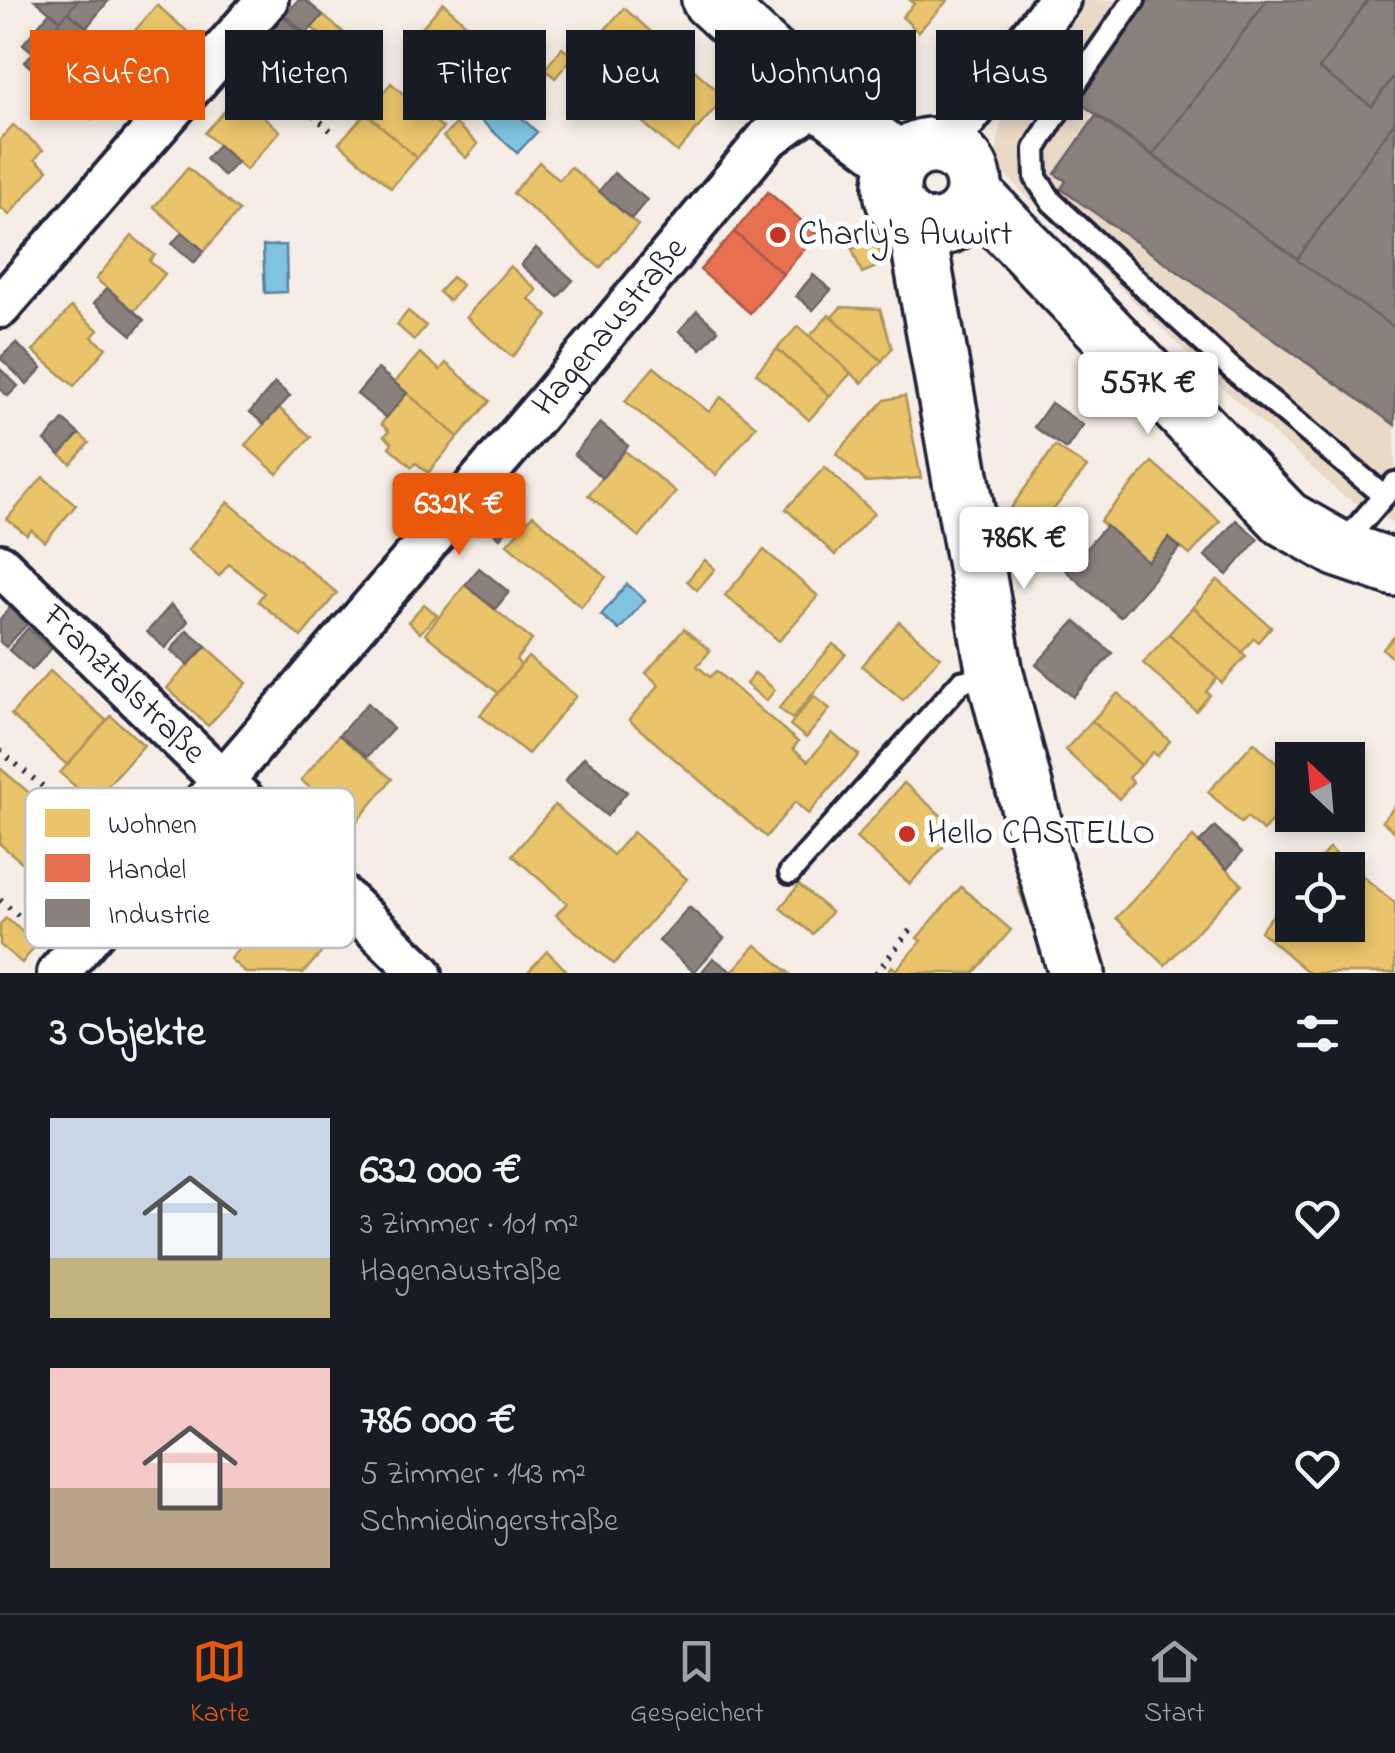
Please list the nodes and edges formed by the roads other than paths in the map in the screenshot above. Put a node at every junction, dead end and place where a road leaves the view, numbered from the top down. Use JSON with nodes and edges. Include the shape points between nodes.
{"nodes":[{"id":1,"x":267,"y":0,"type":"edge"},
{"id":2,"x":710,"y":0,"type":"edge"},
{"id":3,"x":1059,"y":0,"type":"edge"},
{"id":4,"x":1134,"y":0,"type":"edge"},
{"id":5,"x":743,"y":30,"type":"edge"},
{"id":6,"x":794,"y":120,"type":"edge"},
{"id":7,"x":857,"y":120,"type":"edge"},
{"id":8,"x":922,"y":154,"type":"junction"},
{"id":9,"x":974,"y":194,"type":"junction"},
{"id":10,"x":916,"y":225,"type":"junction"},
{"id":11,"x":0,"y":307,"type":"edge"},
{"id":12,"x":1390,"y":489,"type":"edge"},
{"id":13,"x":1339,"y":550,"type":"junction"},
{"id":14,"x":0,"y":565,"type":"edge"},
{"id":15,"x":1395,"y":568,"type":"edge"},
{"id":16,"x":995,"y":674,"type":"junction"},
{"id":17,"x":223,"y":780,"type":"junction"},
{"id":18,"x":216,"y":788,"type":"edge"},
{"id":19,"x":231,"y":788,"type":"edge"},
{"id":20,"x":790,"y":873,"type":"dead end"},
{"id":21,"x":355,"y":909,"type":"edge"},
{"id":22,"x":421,"y":973,"type":"edge"},
{"id":23,"x":1077,"y":973,"type":"edge"}],
"edges":[{"from":1,"to":11,"type":"street"},
{"from":2,"to":5,"type":"street"},
{"from":3,"to":8,"type":"street","via":[[972,106]]},
{"from":4,"to":12,"type":"lane","via":[[1036,149],[1036,178],[1052,202],[1216,355]]},
{"from":6,"to":17,"type":"street","name":"Hagenaustraße","via":[[766,140]]},
{"from":7,"to":8,"type":"street"},
{"from":8,"to":9,"type":"street","via":[[955,152],[971,170]]},
{"from":8,"to":10,"type":"street","via":[[891,184],[892,197]]},
{"from":9,"to":10,"type":"street","via":[[952,224]]},
{"from":9,"to":13,"type":"street","via":[[1286,519]]},
{"from":10,"to":16,"type":"street"},
{"from":12,"to":13,"type":"lane"},
{"from":13,"to":15,"type":"street"},
{"from":14,"to":17,"type":"street","name":"Franztalstraße"},
{"from":16,"to":20,"type":"lane","via":[[961,682]]},
{"from":16,"to":23,"type":"street"},
{"from":17,"to":18,"type":"street","name":"Hagenaustraße"},
{"from":17,"to":19,"type":"street","name":"Franztalstraße"},
{"from":21,"to":22,"type":"street","name":"Franztalstraße"}]}
